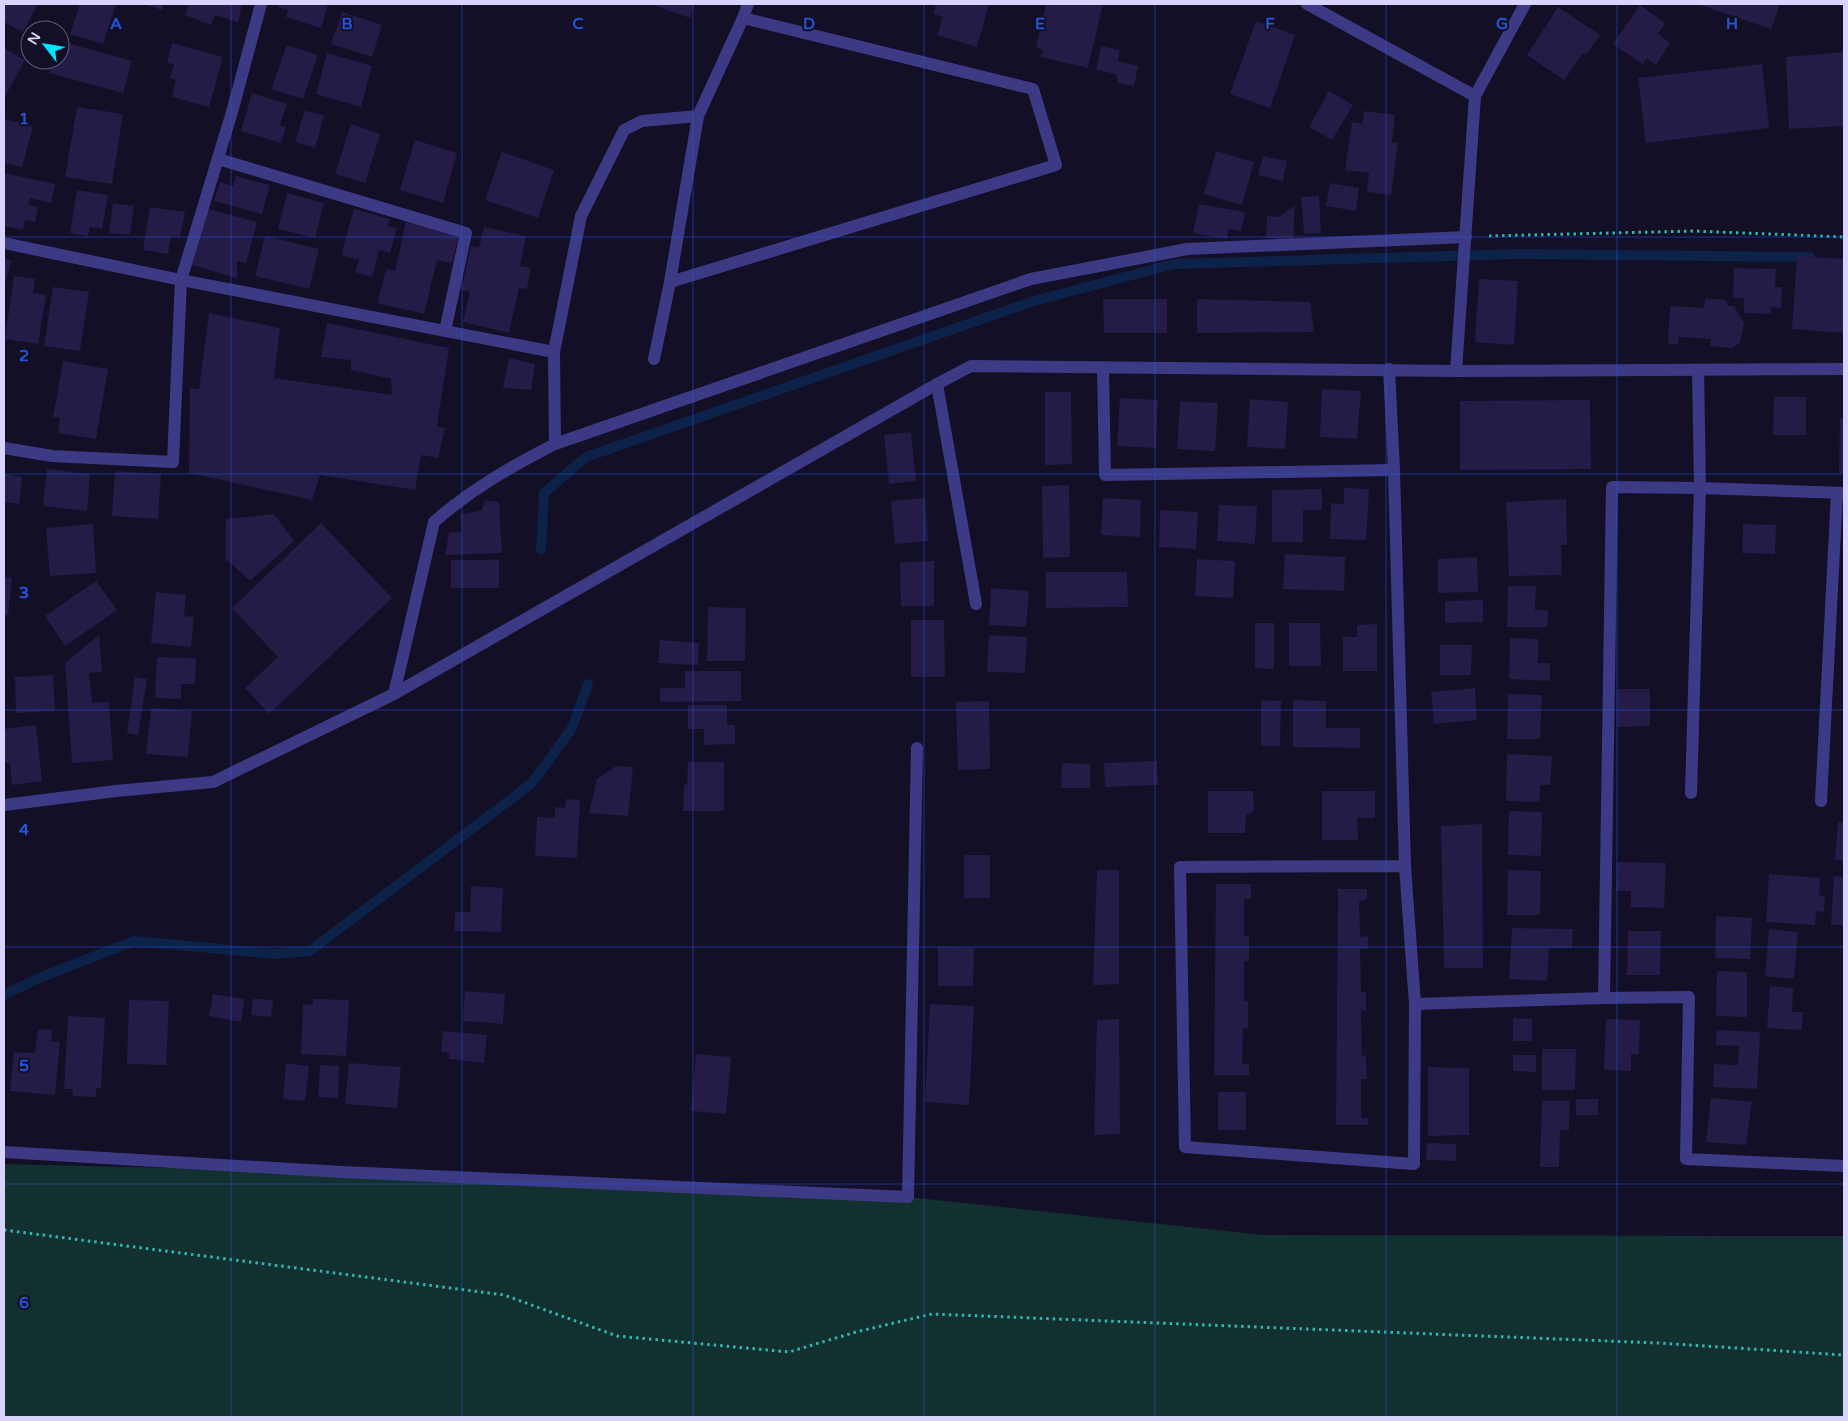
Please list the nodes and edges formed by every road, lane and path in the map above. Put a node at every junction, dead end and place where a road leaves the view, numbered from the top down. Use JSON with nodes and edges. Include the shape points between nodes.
{"nodes":[{"id":1,"x":261,"y":4,"type":"edge"},
{"id":2,"x":748,"y":4,"type":"edge"},
{"id":3,"x":1307,"y":4,"type":"edge"},
{"id":4,"x":1525,"y":4,"type":"edge"},
{"id":5,"x":743,"y":18,"type":"junction"},
{"id":6,"x":1475,"y":96,"type":"junction"},
{"id":7,"x":698,"y":116,"type":"junction"},
{"id":8,"x":218,"y":159,"type":"junction"},
{"id":9,"x":1466,"y":236,"type":"junction"},
{"id":10,"x":1844,"y":237,"type":"edge"},
{"id":11,"x":4,"y":243,"type":"edge"},
{"id":12,"x":181,"y":280,"type":"junction"},
{"id":13,"x":670,"y":282,"type":"junction"},
{"id":14,"x":445,"y":331,"type":"junction"},
{"id":15,"x":554,"y":352,"type":"junction"},
{"id":16,"x":654,"y":359,"type":"dead end"},
{"id":17,"x":1102,"y":367,"type":"junction"},
{"id":18,"x":1844,"y":369,"type":"edge"},
{"id":19,"x":1389,"y":370,"type":"junction"},
{"id":20,"x":1698,"y":370,"type":"junction"},
{"id":21,"x":1456,"y":371,"type":"junction"},
{"id":22,"x":937,"y":384,"type":"junction"},
{"id":23,"x":555,"y":444,"type":"junction"},
{"id":24,"x":4,"y":448,"type":"edge"},
{"id":25,"x":1394,"y":470,"type":"junction"},
{"id":26,"x":1700,"y":488,"type":"junction"},
{"id":27,"x":1840,"y":493,"type":"edge"},
{"id":28,"x":976,"y":604,"type":"dead end"},
{"id":29,"x":394,"y":694,"type":"junction"},
{"id":30,"x":917,"y":748,"type":"dead end"},
{"id":31,"x":1691,"y":793,"type":"dead end"},
{"id":32,"x":1821,"y":801,"type":"dead end"},
{"id":33,"x":4,"y":805,"type":"edge"},
{"id":34,"x":1404,"y":866,"type":"junction"},
{"id":35,"x":1604,"y":998,"type":"junction"},
{"id":36,"x":1415,"y":1004,"type":"junction"},
{"id":37,"x":4,"y":1152,"type":"edge"},
{"id":38,"x":1844,"y":1166,"type":"edge"},
{"id":39,"x":4,"y":1230,"type":"edge"},
{"id":40,"x":1844,"y":1355,"type":"edge"}],
"edges":[{"from":1,"to":8,"type":"street"},
{"from":2,"to":5,"type":"street"},
{"from":3,"to":6,"type":"street"},
{"from":4,"to":6,"type":"street"},
{"from":5,"to":7,"type":"street"},
{"from":5,"to":13,"type":"street","via":[[1034,89],[1056,165]]},
{"from":6,"to":9,"type":"street"},
{"from":7,"to":13,"type":"street"},
{"from":7,"to":15,"type":"street","via":[[642,121],[624,130],[581,216]]},
{"from":8,"to":12,"type":"street"},
{"from":8,"to":14,"type":"street","via":[[466,233]]},
{"from":9,"to":10,"type":"path","via":[[1694,231]]},
{"from":9,"to":21,"type":"street"},
{"from":9,"to":23,"type":"street","via":[[1188,250],[1031,279]]},
{"from":11,"to":12,"type":"street"},
{"from":12,"to":14,"type":"street"},
{"from":12,"to":24,"type":"street","via":[[172,462],[52,456]]},
{"from":13,"to":16,"type":"street"},
{"from":14,"to":15,"type":"street"},
{"from":15,"to":23,"type":"street"},
{"from":17,"to":19,"type":"street"},
{"from":17,"to":22,"type":"street","via":[[971,366]]},
{"from":17,"to":25,"type":"street","via":[[1105,475]]},
{"from":18,"to":20,"type":"street"},
{"from":19,"to":21,"type":"street"},
{"from":19,"to":25,"type":"street"},
{"from":20,"to":21,"type":"street"},
{"from":20,"to":26,"type":"street"},
{"from":22,"to":28,"type":"street"},
{"from":22,"to":29,"type":"street"},
{"from":23,"to":29,"type":"street","via":[[506,469],[454,504],[434,522]]},
{"from":25,"to":34,"type":"street"},
{"from":26,"to":27,"type":"street"},
{"from":26,"to":31,"type":"street"},
{"from":26,"to":35,"type":"street","via":[[1612,487]]},
{"from":27,"to":32,"type":"street"},
{"from":29,"to":33,"type":"street","via":[[213,782]]},
{"from":30,"to":37,"type":"street","via":[[908,1197],[342,1172]]},
{"from":34,"to":36,"type":"street"},
{"from":34,"to":36,"type":"street","via":[[1180,867],[1185,1147],[1414,1164]]},
{"from":35,"to":36,"type":"street"},
{"from":35,"to":38,"type":"street","via":[[1689,997],[1686,1159]]},
{"from":39,"to":40,"type":"path","via":[[504,1295],[617,1336],[789,1352],[932,1314],[1658,1342]]}]}
